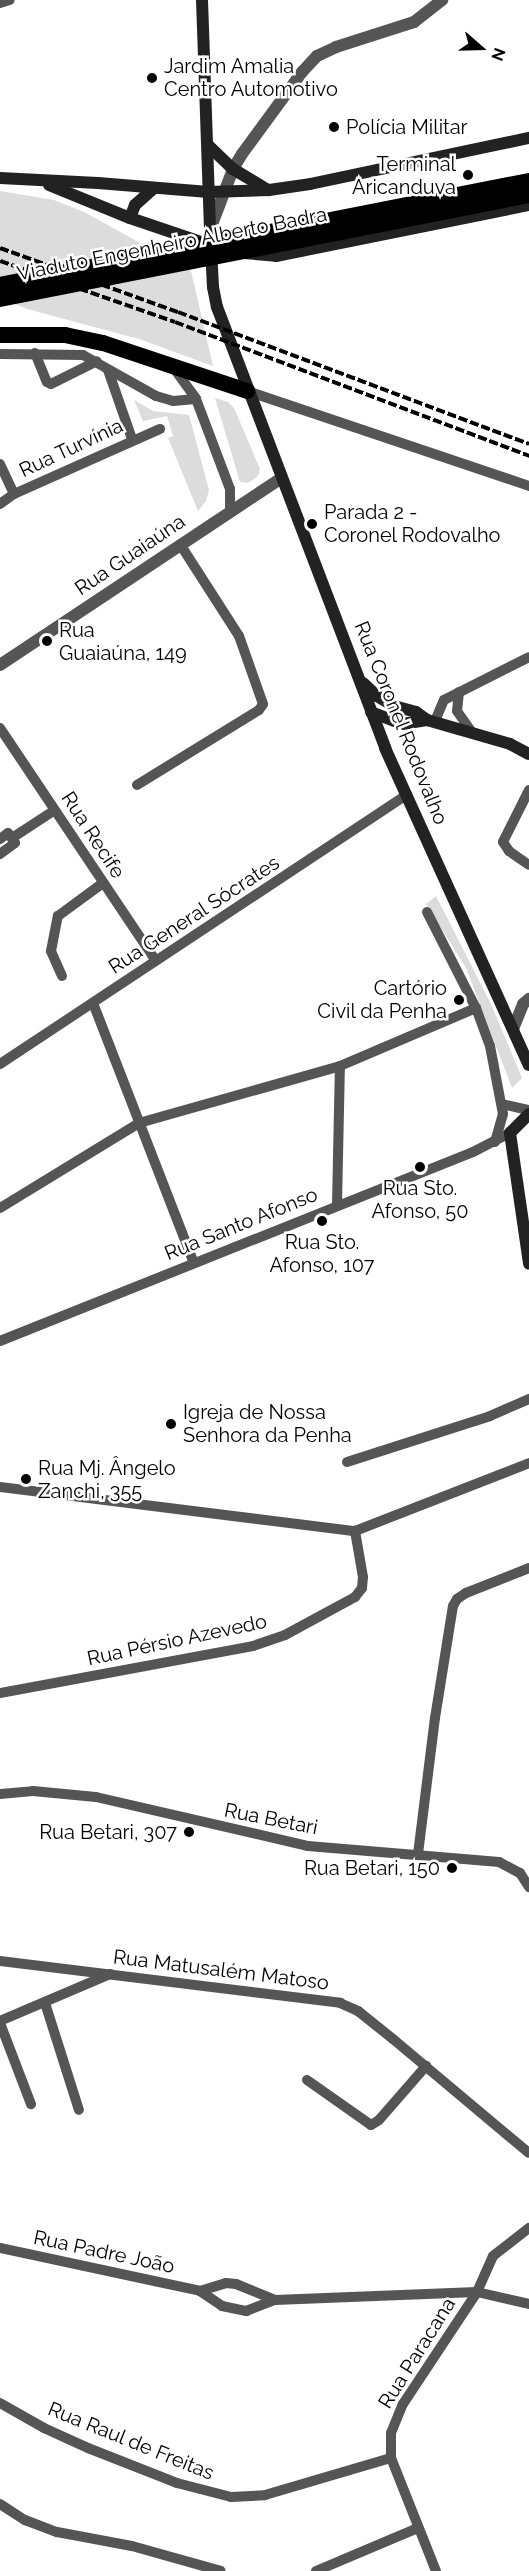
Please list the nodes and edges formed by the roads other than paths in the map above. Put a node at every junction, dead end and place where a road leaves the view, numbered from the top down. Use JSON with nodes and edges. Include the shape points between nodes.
{"nodes":[{"id":1,"x":10,"y":0,"type":"edge"},
{"id":2,"x":202,"y":0,"type":"edge"},
{"id":3,"x":442,"y":0,"type":"edge"},
{"id":4,"x":0,"y":3,"type":"edge"},
{"id":5,"x":529,"y":138,"type":"edge"},
{"id":6,"x":207,"y":145,"type":"junction"},
{"id":7,"x":233,"y":169,"type":"junction"},
{"id":8,"x":0,"y":178,"type":"edge"},
{"id":9,"x":34,"y":181,"type":"junction"},
{"id":10,"x":529,"y":181,"type":"edge"},
{"id":11,"x":153,"y":189,"type":"junction"},
{"id":12,"x":269,"y":190,"type":"junction"},
{"id":13,"x":209,"y":192,"type":"junction"},
{"id":14,"x":224,"y":192,"type":"junction"},
{"id":15,"x":529,"y":195,"type":"edge"},
{"id":16,"x":529,"y":205,"type":"edge"},
{"id":17,"x":130,"y":218,"type":"junction"},
{"id":18,"x":210,"y":228,"type":"junction"},
{"id":19,"x":211,"y":246,"type":"junction"},
{"id":20,"x":0,"y":285,"type":"edge"},
{"id":21,"x":0,"y":299,"type":"edge"},
{"id":22,"x":0,"y":335,"type":"edge"},
{"id":23,"x":35,"y":353,"type":"junction"},
{"id":24,"x":0,"y":354,"type":"edge"},
{"id":25,"x":97,"y":361,"type":"junction"},
{"id":26,"x":172,"y":366,"type":"junction"},
{"id":27,"x":108,"y":370,"type":"junction"},
{"id":28,"x":247,"y":391,"type":"junction"},
{"id":29,"x":196,"y":399,"type":"junction"},
{"id":30,"x":160,"y":429,"type":"dead end"},
{"id":31,"x":132,"y":439,"type":"junction"},
{"id":32,"x":0,"y":464,"type":"edge"},
{"id":33,"x":281,"y":478,"type":"junction"},
{"id":34,"x":529,"y":486,"type":"edge"},
{"id":35,"x":230,"y":489,"type":"junction"},
{"id":36,"x":14,"y":494,"type":"junction"},
{"id":37,"x":243,"y":502,"type":"junction"},
{"id":38,"x":0,"y":504,"type":"edge"},
{"id":39,"x":230,"y":512,"type":"junction"},
{"id":40,"x":180,"y":544,"type":"junction"},
{"id":41,"x":529,"y":657,"type":"edge"},
{"id":42,"x":0,"y":665,"type":"edge"},
{"id":43,"x":360,"y":680,"type":"junction"},
{"id":44,"x":459,"y":692,"type":"junction"},
{"id":45,"x":372,"y":712,"type":"junction"},
{"id":46,"x":431,"y":720,"type":"junction"},
{"id":47,"x":0,"y":728,"type":"edge"},
{"id":48,"x":471,"y":731,"type":"junction"},
{"id":49,"x":529,"y":754,"type":"edge"},
{"id":50,"x":137,"y":785,"type":"dead end"},
{"id":51,"x":529,"y":790,"type":"edge"},
{"id":52,"x":407,"y":795,"type":"junction"},
{"id":53,"x":55,"y":810,"type":"junction"},
{"id":54,"x":12,"y":838,"type":"junction"},
{"id":55,"x":0,"y":839,"type":"edge"},
{"id":56,"x":0,"y":854,"type":"edge"},
{"id":57,"x":529,"y":865,"type":"edge"},
{"id":58,"x":103,"y":883,"type":"junction"},
{"id":59,"x":427,"y":912,"type":"dead end"},
{"id":60,"x":156,"y":961,"type":"junction"},
{"id":61,"x":62,"y":976,"type":"dead end"},
{"id":62,"x":529,"y":999,"type":"edge"},
{"id":63,"x":93,"y":1003,"type":"junction"},
{"id":64,"x":476,"y":1008,"type":"junction"},
{"id":65,"x":513,"y":1029,"type":"junction"},
{"id":66,"x":0,"y":1064,"type":"edge"},
{"id":67,"x":529,"y":1065,"type":"edge"},
{"id":68,"x":340,"y":1066,"type":"junction"},
{"id":69,"x":502,"y":1104,"type":"junction"},
{"id":70,"x":529,"y":1112,"type":"edge"},
{"id":71,"x":140,"y":1123,"type":"junction"},
{"id":72,"x":510,"y":1133,"type":"junction"},
{"id":73,"x":495,"y":1142,"type":"junction"},
{"id":74,"x":511,"y":1150,"type":"junction"},
{"id":75,"x":337,"y":1205,"type":"junction"},
{"id":76,"x":0,"y":1208,"type":"edge"},
{"id":77,"x":529,"y":1262,"type":"edge"},
{"id":78,"x":194,"y":1263,"type":"junction"},
{"id":79,"x":0,"y":1341,"type":"edge"},
{"id":80,"x":529,"y":1399,"type":"edge"},
{"id":81,"x":347,"y":1462,"type":"dead end"},
{"id":82,"x":529,"y":1462,"type":"edge"},
{"id":83,"x":0,"y":1487,"type":"edge"},
{"id":84,"x":355,"y":1531,"type":"junction"},
{"id":85,"x":529,"y":1568,"type":"edge"},
{"id":86,"x":0,"y":1693,"type":"edge"},
{"id":87,"x":0,"y":1794,"type":"edge"},
{"id":88,"x":418,"y":1854,"type":"junction"},
{"id":89,"x":529,"y":1887,"type":"edge"},
{"id":90,"x":0,"y":1961,"type":"edge"},
{"id":91,"x":110,"y":1974,"type":"junction"},
{"id":92,"x":45,"y":2003,"type":"junction"},
{"id":93,"x":0,"y":2022,"type":"edge"},
{"id":94,"x":426,"y":2066,"type":"junction"},
{"id":95,"x":307,"y":2080,"type":"dead end"},
{"id":96,"x":31,"y":2104,"type":"dead end"},
{"id":97,"x":79,"y":2110,"type":"dead end"},
{"id":98,"x":529,"y":2154,"type":"edge"},
{"id":99,"x":529,"y":2228,"type":"edge"},
{"id":100,"x":0,"y":2248,"type":"edge"},
{"id":101,"x":200,"y":2291,"type":"junction"},
{"id":102,"x":477,"y":2292,"type":"junction"},
{"id":103,"x":275,"y":2300,"type":"junction"},
{"id":104,"x":529,"y":2304,"type":"edge"},
{"id":105,"x":0,"y":2403,"type":"edge"},
{"id":106,"x":391,"y":2458,"type":"junction"},
{"id":107,"x":0,"y":2504,"type":"edge"},
{"id":108,"x":418,"y":2528,"type":"junction"},
{"id":109,"x":221,"y":2571,"type":"edge"},
{"id":110,"x":316,"y":2571,"type":"edge"},
{"id":111,"x":436,"y":2571,"type":"edge"}],
"edges":[{"from":1,"to":4,"type":"street"},
{"from":2,"to":6,"type":"main road","name":"Rua Coronel Rodovalho"},
{"from":3,"to":7,"type":"street","via":[[414,22],[336,46],[317,56],[253,136]]},
{"from":5,"to":12,"type":"main road"},
{"from":6,"to":7,"type":"main road"},
{"from":6,"to":13,"type":"main road","name":"Rua Coronel Rodovalho"},
{"from":7,"to":12,"type":"main road"},
{"from":7,"to":14,"type":"street"},
{"from":8,"to":9,"type":"main road"},
{"from":9,"to":11,"type":"main road"},
{"from":9,"to":17,"type":"main road"},
{"from":10,"to":20,"type":"highway","name":"Viaduto Engenheiro Alberto Badra"},
{"from":11,"to":13,"type":"main road"},
{"from":11,"to":17,"type":"main road","via":[[135,205]]},
{"from":12,"to":14,"type":"main road"},
{"from":13,"to":14,"type":"main road"},
{"from":13,"to":18,"type":"main road","name":"Rua Coronel Rodovalho"},
{"from":14,"to":18,"type":"street"},
{"from":15,"to":21,"type":"highway","name":"Viaduto Engenheiro Alberto Badra"},
{"from":16,"to":19,"type":"main road","via":[[276,256]]},
{"from":17,"to":19,"type":"main road"},
{"from":18,"to":19,"type":"main road","name":"Rua Coronel Rodovalho"},
{"from":19,"to":28,"type":"main road","name":"Rua Coronel Rodovalho","via":[[217,307]]},
{"from":22,"to":26,"type":"highway","via":[[65,335]]},
{"from":23,"to":24,"type":"street"},
{"from":23,"to":25,"type":"street","via":[[83,355]]},
{"from":23,"to":25,"type":"street","via":[[51,384]]},
{"from":25,"to":27,"type":"street"},
{"from":26,"to":28,"type":"highway"},
{"from":26,"to":29,"type":"street"},
{"from":27,"to":29,"type":"street","via":[[156,396],[173,401]]},
{"from":27,"to":31,"type":"street"},
{"from":28,"to":33,"type":"main road","name":"Rua Coronel Rodovalho"},
{"from":28,"to":34,"type":"street"},
{"from":29,"to":35,"type":"street"},
{"from":30,"to":31,"type":"street","name":"Rua Turvínia"},
{"from":31,"to":36,"type":"street","name":"Rua Turvínia"},
{"from":32,"to":36,"type":"street"},
{"from":33,"to":37,"type":"street","name":"Rua Guaiaúna"},
{"from":33,"to":43,"type":"main road","name":"Rua Coronel Rodovalho"},
{"from":35,"to":37,"type":"street"},
{"from":35,"to":39,"type":"street"},
{"from":36,"to":38,"type":"street","name":"Rua Turvínia"},
{"from":37,"to":39,"type":"street","name":"Rua Guaiaúna"},
{"from":39,"to":40,"type":"street","name":"Rua Guaiaúna"},
{"from":40,"to":42,"type":"street","name":"Rua Guaiaúna"},
{"from":40,"to":50,"type":"street","via":[[239,636],[263,704]]},
{"from":41,"to":44,"type":"street"},
{"from":43,"to":45,"type":"main road","name":"Rua Coronel Rodovalho"},
{"from":43,"to":46,"type":"main road","via":[[394,706]]},
{"from":44,"to":46,"type":"street","via":[[444,700]]},
{"from":44,"to":48,"type":"street","via":[[457,711]]},
{"from":45,"to":46,"type":"main road","via":[[402,724]]},
{"from":45,"to":52,"type":"main road","name":"Rua Coronel Rodovalho"},
{"from":46,"to":48,"type":"main road"},
{"from":47,"to":53,"type":"street","name":"Rua Recife"},
{"from":48,"to":49,"type":"main road"},
{"from":51,"to":57,"type":"street","via":[[503,842]]},
{"from":52,"to":60,"type":"street","name":"Rua General Sócrates"},
{"from":52,"to":65,"type":"main road","name":"Rua Coronel Rodovalho"},
{"from":53,"to":54,"type":"street"},
{"from":53,"to":58,"type":"street","name":"Rua Recife"},
{"from":54,"to":55,"type":"street","via":[[8,833]]},
{"from":54,"to":56,"type":"street","via":[[15,844]]},
{"from":58,"to":60,"type":"street","name":"Rua Recife"},
{"from":58,"to":61,"type":"street","via":[[58,916],[51,951]]},
{"from":59,"to":64,"type":"street"},
{"from":60,"to":63,"type":"street","name":"Rua General Sócrates"},
{"from":62,"to":65,"type":"street"},
{"from":63,"to":66,"type":"street","name":"Rua General Sócrates"},
{"from":63,"to":71,"type":"street"},
{"from":64,"to":68,"type":"street"},
{"from":64,"to":69,"type":"street","via":[[490,1046]]},
{"from":65,"to":67,"type":"main road","name":"Rua Coronel Rodovalho"},
{"from":68,"to":71,"type":"street"},
{"from":68,"to":75,"type":"street"},
{"from":69,"to":70,"type":"street"},
{"from":69,"to":73,"type":"street","via":[[502,1124]]},
{"from":70,"to":72,"type":"main road"},
{"from":71,"to":76,"type":"street"},
{"from":71,"to":78,"type":"street"},
{"from":72,"to":73,"type":"street","name":"Rua Santo Afonso"},
{"from":72,"to":74,"type":"main road"},
{"from":73,"to":74,"type":"street"},
{"from":73,"to":75,"type":"street","name":"Rua Santo Afonso"},
{"from":74,"to":77,"type":"main road"},
{"from":75,"to":78,"type":"street","name":"Rua Santo Afonso"},
{"from":78,"to":79,"type":"street","name":"Rua Santo Afonso"},
{"from":80,"to":81,"type":"street","via":[[490,1416]]},
{"from":82,"to":84,"type":"street"},
{"from":83,"to":84,"type":"street"},
{"from":84,"to":86,"type":"street","name":"Rua Pérsio Azevedo","via":[[362,1588],[355,1597],[285,1635],[253,1646]]},
{"from":85,"to":88,"type":"street","via":[[465,1593],[453,1606]]},
{"from":87,"to":88,"type":"street","name":"Rua Betari","via":[[33,1791],[96,1797],[308,1846]]},
{"from":88,"to":89,"type":"street","name":"Rua Betari","via":[[499,1862],[520,1873]]},
{"from":90,"to":91,"type":"street","name":"Rua Matusalém Matoso"},
{"from":91,"to":92,"type":"street"},
{"from":91,"to":94,"type":"street","name":"Rua Matusalém Matoso","via":[[340,2003],[358,2011]]},
{"from":92,"to":93,"type":"street"},
{"from":92,"to":97,"type":"street"},
{"from":93,"to":96,"type":"street"},
{"from":94,"to":95,"type":"street","via":[[371,2125]]},
{"from":94,"to":98,"type":"street","name":"Rua Matusalém Matoso"},
{"from":99,"to":102,"type":"street","name":"Rua Paracana","via":[[493,2256]]},
{"from":100,"to":101,"type":"street","name":"Rua Padre João"},
{"from":101,"to":103,"type":"street","name":"Rua Padre João","via":[[236,2284]]},
{"from":101,"to":103,"type":"street","name":"Rua Padre João","via":[[216,2303],[236,2310],[256,2309]]},
{"from":102,"to":103,"type":"street","name":"Rua Padre João"},
{"from":102,"to":104,"type":"street","name":"Rua Padre João"},
{"from":102,"to":106,"type":"street","name":"Rua Paracana","via":[[396,2419],[391,2433]]},
{"from":105,"to":106,"type":"street","name":"Rua Raul de Freitas","via":[[88,2448],[177,2483],[231,2497],[265,2495]]},
{"from":106,"to":108,"type":"street","name":"Rua Paracana"},
{"from":107,"to":109,"type":"street","via":[[25,2520],[57,2532],[132,2546]]},
{"from":108,"to":110,"type":"street"},
{"from":108,"to":111,"type":"street","name":"Rua Paracana"}]}
